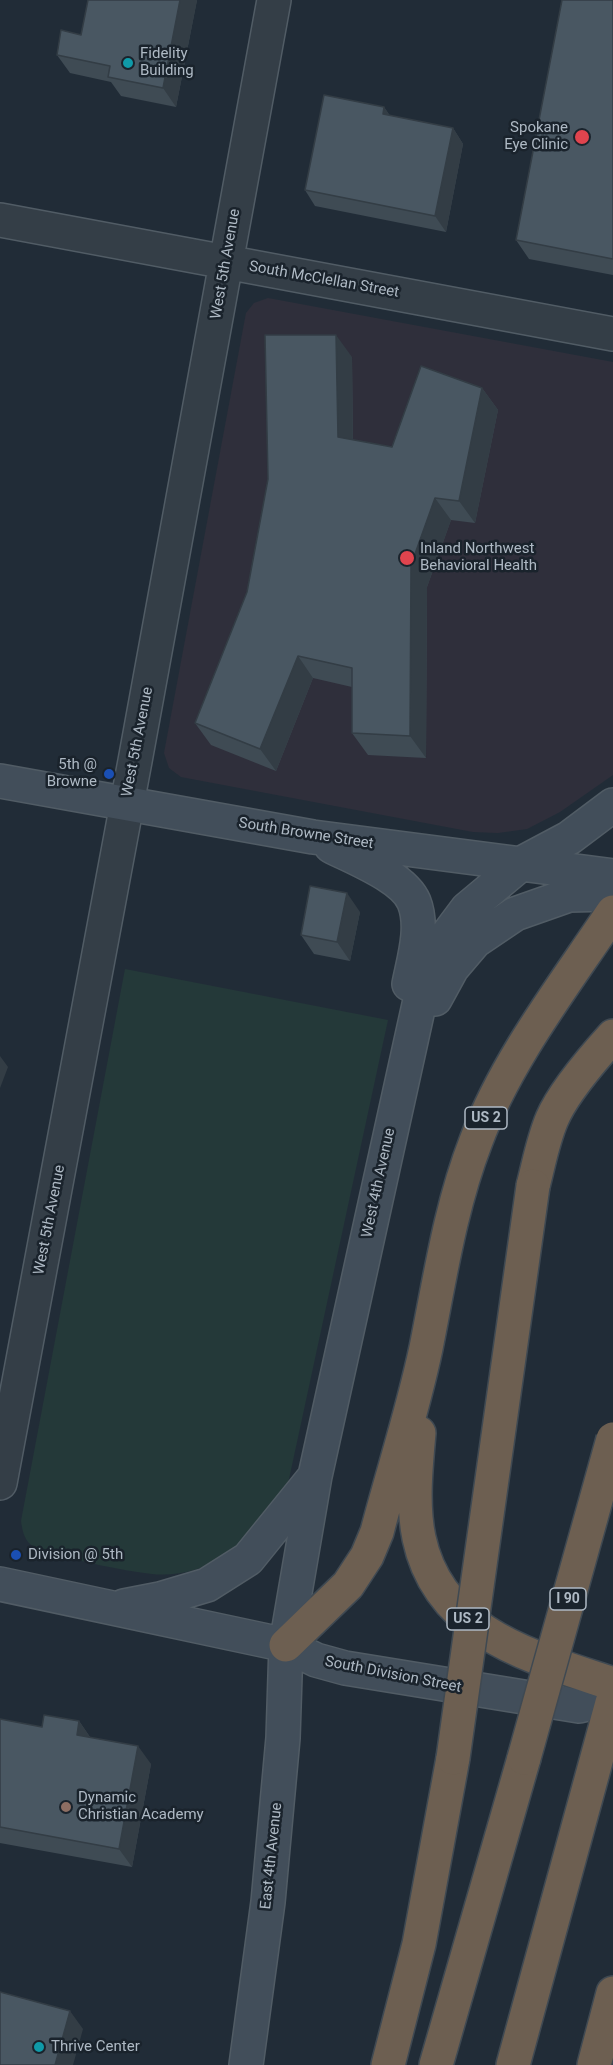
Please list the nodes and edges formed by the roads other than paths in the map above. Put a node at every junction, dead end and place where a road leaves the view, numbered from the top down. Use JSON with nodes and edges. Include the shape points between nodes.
{"nodes":[{"id":1,"x":274,"y":0,"type":"edge"},
{"id":2,"x":0,"y":220,"type":"edge"},
{"id":3,"x":226,"y":262,"type":"junction"},
{"id":4,"x":613,"y":334,"type":"edge"},
{"id":5,"x":0,"y":782,"type":"edge"},
{"id":6,"x":127,"y":804,"type":"junction"},
{"id":7,"x":613,"y":805,"type":"edge"},
{"id":8,"x":313,"y":837,"type":"junction"},
{"id":9,"x":522,"y":863,"type":"junction"},
{"id":10,"x":613,"y":876,"type":"edge"},
{"id":11,"x":613,"y":894,"type":"edge"},
{"id":12,"x":613,"y":912,"type":"edge"},
{"id":13,"x":613,"y":1036,"type":"edge"},
{"id":14,"x":405,"y":1065,"type":"junction"},
{"id":15,"x":425,"y":1351,"type":"junction"},
{"id":16,"x":613,"y":1439,"type":"edge"},
{"id":17,"x":315,"y":1476,"type":"junction"},
{"id":18,"x":0,"y":1484,"type":"edge"},
{"id":19,"x":0,"y":1584,"type":"edge"},
{"id":20,"x":111,"y":1608,"type":"junction"},
{"id":21,"x":286,"y":1645,"type":"junction"},
{"id":22,"x":613,"y":1684,"type":"edge"},
{"id":23,"x":613,"y":1698,"type":"edge"},
{"id":24,"x":613,"y":1993,"type":"edge"},
{"id":25,"x":246,"y":2065,"type":"edge"},
{"id":26,"x":388,"y":2065,"type":"edge"},
{"id":27,"x":436,"y":2065,"type":"edge"},
{"id":28,"x":513,"y":2065,"type":"edge"},
{"id":29,"x":594,"y":2065,"type":"edge"}],
"edges":[{"from":1,"to":3,"type":"street","name":"West 5th Avenue"},
{"from":2,"to":3,"type":"street","name":"South McClellan Street"},
{"from":3,"to":4,"type":"street","name":"South McClellan Street"},
{"from":3,"to":6,"type":"street","name":"West 5th Avenue"},
{"from":5,"to":6,"type":"street","name":"South Browne Street"},
{"from":6,"to":8,"type":"street","name":"South Browne Street"},
{"from":6,"to":18,"type":"street","name":"West 5th Avenue"},
{"from":7,"to":9,"type":"street","name":"West 4th Avenue","via":[[569,838]]},
{"from":8,"to":9,"type":"street","name":"South Browne Street"},
{"from":8,"to":14,"type":"street","via":[[389,876],[414,902],[417,943],[400,1030]]},
{"from":9,"to":10,"type":"street","name":"South Browne Street"},
{"from":9,"to":14,"type":"street","name":"West 4th Avenue","via":[[467,909],[440,945],[426,973]]},
{"from":11,"to":14,"type":"street","via":[[568,895],[514,914],[475,941],[452,968],[435,997],[423,1034]]},
{"from":12,"to":15,"type":"highway","number":"US 2","via":[[529,1038],[476,1139],[458,1191]]},
{"from":13,"to":26,"type":"highway","bridge":true,"via":[[553,1116],[533,1186],[453,1758],[419,1944]]},
{"from":14,"to":17,"type":"street","name":"West 4th Avenue"},
{"from":15,"to":21,"type":"highway","via":[[377,1532],[367,1556],[348,1585]]},
{"from":15,"to":22,"type":"highway","number":"US 2","via":[[416,1505],[418,1537],[438,1588],[492,1638]]},
{"from":16,"to":27,"type":"highway","number":"I 90","bridge":true},
{"from":17,"to":20,"type":"street","via":[[248,1559],[207,1584],[160,1599]]},
{"from":17,"to":21,"type":"street","name":"West 4th Avenue"},
{"from":19,"to":20,"type":"street","name":"South Division Street"},
{"from":20,"to":21,"type":"street","name":"South Division Street"},
{"from":21,"to":23,"type":"street","name":"South Division Street","via":[[316,1660],[384,1676],[579,1706]]},
{"from":21,"to":25,"type":"street","name":"East 4th Avenue","via":[[283,1738],[269,1890]]},
{"from":23,"to":28,"type":"highway"},
{"from":24,"to":29,"type":"highway"}]}
